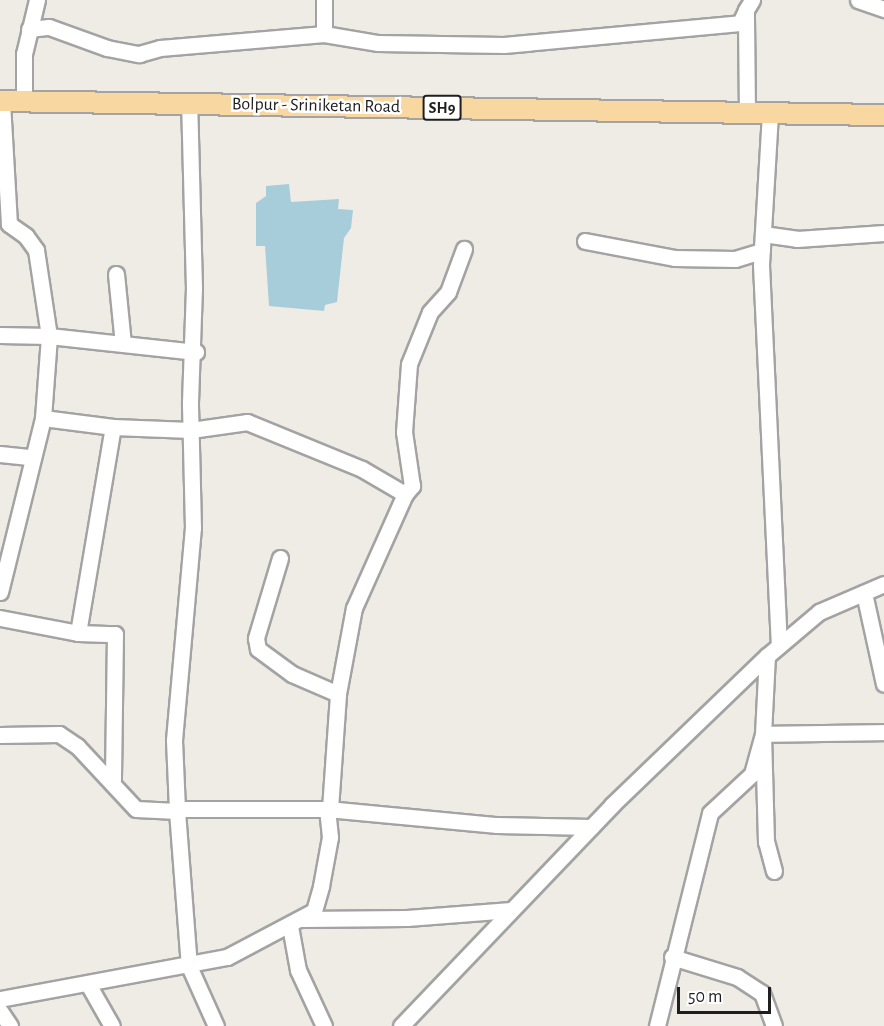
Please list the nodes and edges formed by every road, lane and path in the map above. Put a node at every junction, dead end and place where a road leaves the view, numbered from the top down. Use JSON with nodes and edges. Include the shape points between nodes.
{"nodes":[{"id":1,"x":37,"y":0,"type":"edge"},
{"id":2,"x":324,"y":0,"type":"edge"},
{"id":3,"x":858,"y":0,"type":"edge"},
{"id":4,"x":749,"y":5,"type":"edge"},
{"id":5,"x":884,"y":9,"type":"edge"},
{"id":6,"x":29,"y":29,"type":"junction"},
{"id":7,"x":324,"y":34,"type":"junction"},
{"id":8,"x":1,"y":101,"type":"edge"},
{"id":9,"x":24,"y":102,"type":"junction"},
{"id":10,"x":189,"y":104,"type":"junction"},
{"id":11,"x":747,"y":113,"type":"junction"},
{"id":12,"x":770,"y":113,"type":"junction"},
{"id":13,"x":884,"y":115,"type":"edge"},
{"id":14,"x":884,"y":233,"type":"edge"},
{"id":15,"x":763,"y":234,"type":"junction"},
{"id":16,"x":585,"y":241,"type":"dead end"},
{"id":17,"x":464,"y":249,"type":"dead end"},
{"id":18,"x":762,"y":251,"type":"junction"},
{"id":19,"x":116,"y":274,"type":"dead end"},
{"id":20,"x":0,"y":335,"type":"edge"},
{"id":21,"x":49,"y":336,"type":"junction"},
{"id":22,"x":123,"y":344,"type":"junction"},
{"id":23,"x":194,"y":352,"type":"junction"},
{"id":24,"x":43,"y":418,"type":"junction"},
{"id":25,"x":113,"y":427,"type":"junction"},
{"id":26,"x":191,"y":430,"type":"junction"},
{"id":27,"x":0,"y":454,"type":"edge"},
{"id":28,"x":31,"y":458,"type":"junction"},
{"id":29,"x":405,"y":494,"type":"junction"},
{"id":30,"x":280,"y":558,"type":"dead end"},
{"id":31,"x":884,"y":584,"type":"edge"},
{"id":32,"x":0,"y":592,"type":"edge"},
{"id":33,"x":864,"y":593,"type":"junction"},
{"id":34,"x":0,"y":618,"type":"edge"},
{"id":35,"x":78,"y":633,"type":"junction"},
{"id":36,"x":779,"y":645,"type":"junction"},
{"id":37,"x":767,"y":656,"type":"junction"},
{"id":38,"x":884,"y":684,"type":"edge"},
{"id":39,"x":338,"y":694,"type":"junction"},
{"id":40,"x":884,"y":732,"type":"edge"},
{"id":41,"x":763,"y":734,"type":"junction"},
{"id":42,"x":0,"y":735,"type":"edge"},
{"id":43,"x":113,"y":780,"type":"junction"},
{"id":44,"x":328,"y":809,"type":"junction"},
{"id":45,"x":591,"y":827,"type":"junction"},
{"id":46,"x":774,"y":871,"type":"dead end"},
{"id":47,"x":512,"y":910,"type":"junction"},
{"id":48,"x":296,"y":922,"type":"junction"},
{"id":49,"x":672,"y":957,"type":"junction"},
{"id":50,"x":189,"y":966,"type":"junction"},
{"id":51,"x":88,"y":984,"type":"junction"},
{"id":52,"x":0,"y":999,"type":"edge"},
{"id":53,"x":0,"y":1011,"type":"edge"},
{"id":54,"x":10,"y":1026,"type":"edge"},
{"id":55,"x":112,"y":1026,"type":"edge"},
{"id":56,"x":216,"y":1026,"type":"edge"},
{"id":57,"x":324,"y":1026,"type":"edge"},
{"id":58,"x":401,"y":1026,"type":"edge"},
{"id":59,"x":657,"y":1026,"type":"edge"},
{"id":60,"x":774,"y":1026,"type":"edge"}],
"edges":[{"from":1,"to":6,"type":"street"},
{"from":2,"to":7,"type":"street"},
{"from":3,"to":5,"type":"street"},
{"from":4,"to":7,"type":"street","via":[[740,23],[504,45],[378,43]]},
{"from":4,"to":11,"type":"street"},
{"from":6,"to":7,"type":"street","via":[[49,27],[107,48],[139,54],[160,48]]},
{"from":6,"to":9,"type":"street"},
{"from":8,"to":9,"type":"main road","name":"Bolpur - Sriniketan Road","number":"SH9"},
{"from":8,"to":21,"type":"street","via":[[9,225],[26,236],[36,250]]},
{"from":9,"to":10,"type":"main road","name":"Bolpur - Sriniketan Road","number":"SH9"},
{"from":10,"to":11,"type":"main road","name":"Bolpur - Sriniketan Road","number":"SH9"},
{"from":10,"to":23,"type":"street"},
{"from":11,"to":12,"type":"main road","name":"Bolpur - Sriniketan Road","number":"SH9"},
{"from":12,"to":13,"type":"main road","name":"Bolpur - Sriniketan Road","number":"SH9"},
{"from":12,"to":15,"type":"street"},
{"from":14,"to":15,"type":"street","via":[[797,239]]},
{"from":15,"to":18,"type":"street"},
{"from":16,"to":18,"type":"street","via":[[675,258],[735,260]]},
{"from":17,"to":29,"type":"street","via":[[448,292],[430,312],[409,364],[404,432],[412,486]]},
{"from":18,"to":36,"type":"street"},
{"from":19,"to":22,"type":"street"},
{"from":20,"to":21,"type":"street"},
{"from":21,"to":22,"type":"street"},
{"from":21,"to":24,"type":"street"},
{"from":22,"to":23,"type":"street"},
{"from":23,"to":26,"type":"street"},
{"from":24,"to":25,"type":"street"},
{"from":24,"to":28,"type":"street"},
{"from":25,"to":26,"type":"street"},
{"from":25,"to":35,"type":"street"},
{"from":26,"to":29,"type":"street","via":[[247,422],[362,469]]},
{"from":26,"to":44,"type":"street","via":[[193,528],[174,740],[177,809]]},
{"from":27,"to":28,"type":"street"},
{"from":28,"to":32,"type":"street"},
{"from":29,"to":39,"type":"street","via":[[354,608]]},
{"from":30,"to":39,"type":"street","via":[[256,638],[258,650],[292,674]]},
{"from":31,"to":33,"type":"street"},
{"from":33,"to":36,"type":"street","via":[[819,612]]},
{"from":33,"to":38,"type":"street"},
{"from":34,"to":35,"type":"street"},
{"from":35,"to":43,"type":"street","via":[[115,634]]},
{"from":36,"to":37,"type":"street"},
{"from":37,"to":41,"type":"street"},
{"from":37,"to":45,"type":"street"},
{"from":39,"to":44,"type":"street"},
{"from":40,"to":41,"type":"street"},
{"from":41,"to":46,"type":"street","via":[[766,842]]},
{"from":41,"to":49,"type":"street","via":[[752,774],[711,813],[689,908]]},
{"from":42,"to":43,"type":"street","via":[[59,734],[77,746],[104,778]]},
{"from":43,"to":50,"type":"street","via":[[136,809],[177,811]]},
{"from":44,"to":45,"type":"street","via":[[497,825]]},
{"from":44,"to":48,"type":"street","via":[[330,837],[314,911]]},
{"from":45,"to":47,"type":"street"},
{"from":47,"to":48,"type":"street"},
{"from":47,"to":58,"type":"street"},
{"from":48,"to":50,"type":"street","via":[[227,957]]},
{"from":48,"to":57,"type":"street","via":[[298,970]]},
{"from":49,"to":59,"type":"street"},
{"from":49,"to":60,"type":"street","via":[[737,977],[762,993]]},
{"from":50,"to":51,"type":"street"},
{"from":50,"to":56,"type":"street"},
{"from":51,"to":52,"type":"street"},
{"from":51,"to":55,"type":"street"},
{"from":53,"to":54,"type":"street"}]}
